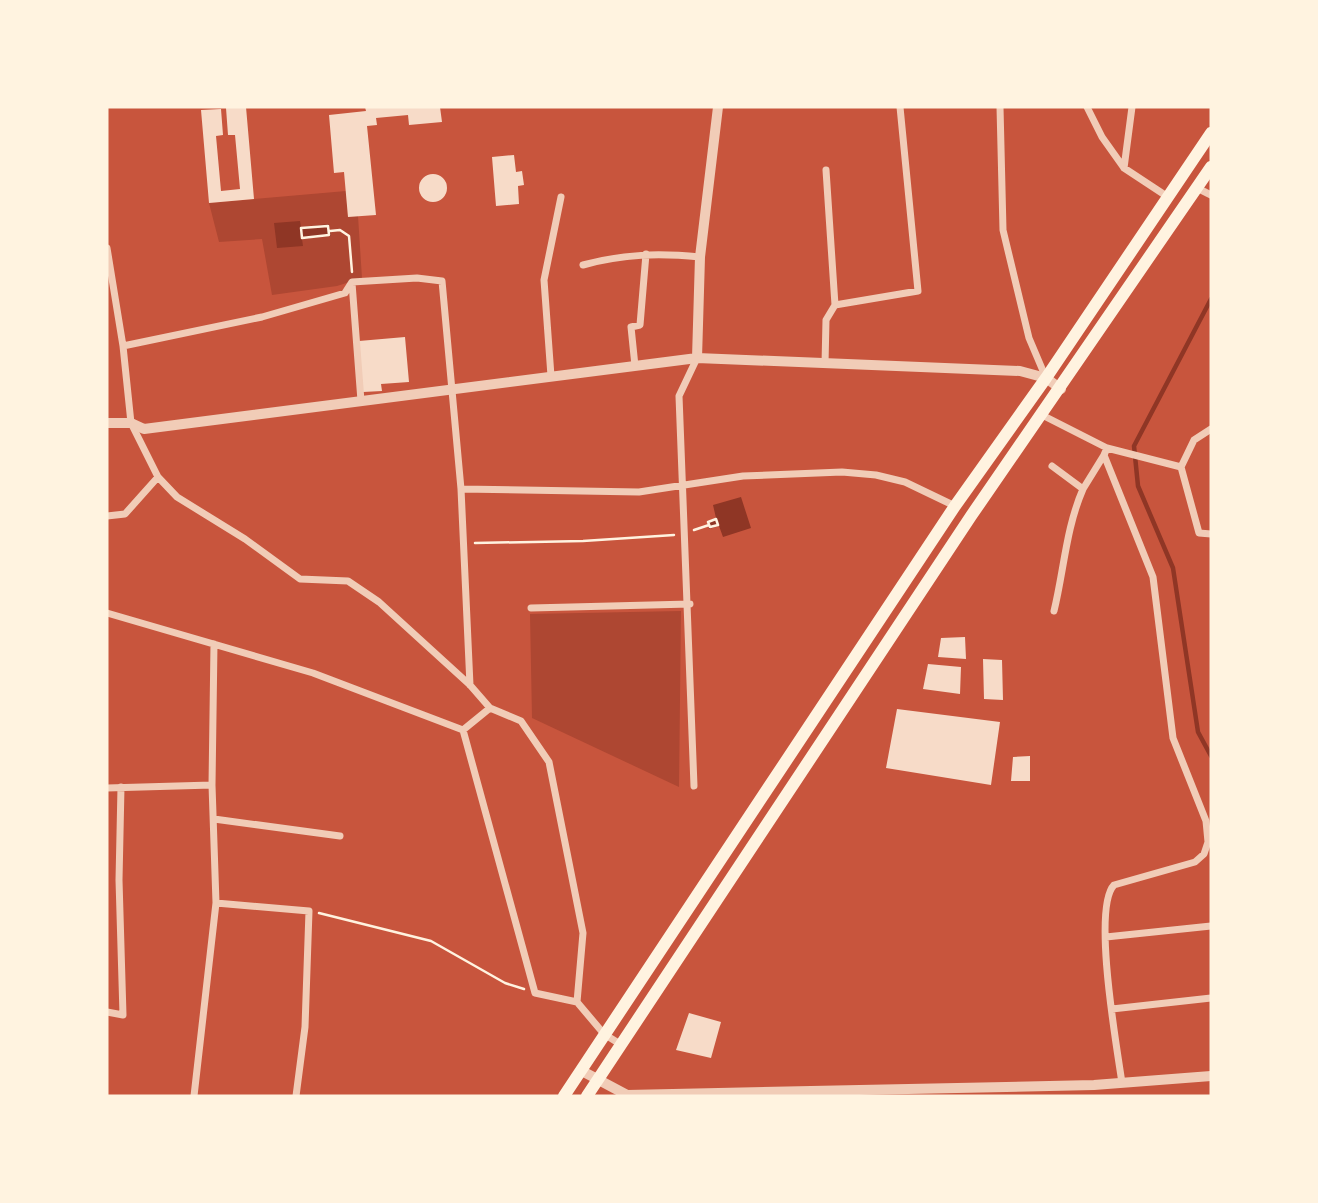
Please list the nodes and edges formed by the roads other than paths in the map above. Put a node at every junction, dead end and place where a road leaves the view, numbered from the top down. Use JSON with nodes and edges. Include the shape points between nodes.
{"nodes":[{"id":1,"x":718,"y":107,"type":"edge"},
{"id":2,"x":900,"y":107,"type":"edge"},
{"id":3,"x":1000,"y":107,"type":"edge"},
{"id":4,"x":1087,"y":107,"type":"edge"},
{"id":5,"x":1132,"y":107,"type":"edge"},
{"id":6,"x":1211,"y":133,"type":"edge"},
{"id":7,"x":1211,"y":167,"type":"edge"},
{"id":8,"x":1124,"y":168,"type":"junction"},
{"id":9,"x":826,"y":170,"type":"dead end"},
{"id":10,"x":1197,"y":188,"type":"junction"},
{"id":11,"x":1211,"y":195,"type":"edge"},
{"id":12,"x":561,"y":197,"type":"dead end"},
{"id":13,"x":1168,"y":197,"type":"junction"},
{"id":14,"x":107,"y":248,"type":"edge"},
{"id":15,"x":646,"y":254,"type":"junction"},
{"id":16,"x":700,"y":257,"type":"junction"},
{"id":17,"x":583,"y":265,"type":"dead end"},
{"id":18,"x":110,"y":275,"type":"edge"},
{"id":19,"x":352,"y":282,"type":"junction"},
{"id":20,"x":835,"y":305,"type":"junction"},
{"id":21,"x":123,"y":346,"type":"junction"},
{"id":22,"x":697,"y":358,"type":"junction"},
{"id":23,"x":825,"y":364,"type":"junction"},
{"id":24,"x":635,"y":366,"type":"junction"},
{"id":25,"x":551,"y":376,"type":"junction"},
{"id":26,"x":1046,"y":378,"type":"junction"},
{"id":27,"x":453,"y":389,"type":"junction"},
{"id":28,"x":1061,"y":389,"type":"junction"},
{"id":29,"x":361,"y":401,"type":"junction"},
{"id":30,"x":1042,"y":415,"type":"junction"},
{"id":31,"x":107,"y":423,"type":"edge"},
{"id":32,"x":131,"y":423,"type":"junction"},
{"id":33,"x":1211,"y":429,"type":"edge"},
{"id":34,"x":1105,"y":451,"type":"junction"},
{"id":35,"x":1052,"y":466,"type":"dead end"},
{"id":36,"x":1181,"y":467,"type":"junction"},
{"id":37,"x":158,"y":477,"type":"junction"},
{"id":38,"x":683,"y":485,"type":"junction"},
{"id":39,"x":461,"y":489,"type":"junction"},
{"id":40,"x":1083,"y":489,"type":"junction"},
{"id":41,"x":955,"y":506,"type":"junction"},
{"id":42,"x":107,"y":516,"type":"edge"},
{"id":43,"x":1211,"y":534,"type":"edge"},
{"id":44,"x":690,"y":604,"type":"junction"},
{"id":45,"x":531,"y":608,"type":"dead end"},
{"id":46,"x":1054,"y":611,"type":"dead end"},
{"id":47,"x":107,"y":613,"type":"edge"},
{"id":48,"x":214,"y":644,"type":"junction"},
{"id":49,"x":470,"y":685,"type":"junction"},
{"id":50,"x":490,"y":708,"type":"junction"},
{"id":51,"x":463,"y":730,"type":"junction"},
{"id":52,"x":212,"y":785,"type":"junction"},
{"id":53,"x":694,"y":786,"type":"dead end"},
{"id":54,"x":121,"y":787,"type":"junction"},
{"id":55,"x":107,"y":788,"type":"edge"},
{"id":56,"x":214,"y":819,"type":"junction"},
{"id":57,"x":340,"y":836,"type":"dead end"},
{"id":58,"x":216,"y":903,"type":"junction"},
{"id":59,"x":1211,"y":926,"type":"edge"},
{"id":60,"x":1106,"y":937,"type":"junction"},
{"id":61,"x":1211,"y":998,"type":"edge"},
{"id":62,"x":576,"y":1002,"type":"junction"},
{"id":63,"x":1112,"y":1009,"type":"junction"},
{"id":64,"x":107,"y":1012,"type":"edge"},
{"id":65,"x":604,"y":1034,"type":"junction"},
{"id":66,"x":620,"y":1044,"type":"junction"},
{"id":67,"x":582,"y":1070,"type":"junction"},
{"id":68,"x":1211,"y":1076,"type":"edge"},
{"id":69,"x":598,"y":1081,"type":"junction"},
{"id":70,"x":1122,"y":1083,"type":"junction"},
{"id":71,"x":825,"y":1093,"type":"edge"},
{"id":72,"x":732,"y":1094,"type":"edge"},
{"id":73,"x":627,"y":1095,"type":"edge"},
{"id":74,"x":194,"y":1096,"type":"edge"},
{"id":75,"x":296,"y":1096,"type":"edge"},
{"id":76,"x":564,"y":1096,"type":"edge"},
{"id":77,"x":587,"y":1096,"type":"edge"}],
"edges":[{"from":1,"to":16,"type":"street"},
{"from":2,"to":20,"type":"street","via":[[918,291]]},
{"from":3,"to":26,"type":"street","via":[[1003,230],[1029,338]]},
{"from":4,"to":8,"type":"street"},
{"from":5,"to":8,"type":"street"},
{"from":6,"to":13,"type":"main road"},
{"from":7,"to":10,"type":"main road"},
{"from":8,"to":13,"type":"street"},
{"from":9,"to":20,"type":"street"},
{"from":10,"to":11,"type":"street"},
{"from":10,"to":28,"type":"main road"},
{"from":12,"to":25,"type":"street","via":[[544,280]]},
{"from":13,"to":26,"type":"main road"},
{"from":14,"to":18,"type":"street"},
{"from":15,"to":16,"type":"street"},
{"from":15,"to":17,"type":"street"},
{"from":15,"to":24,"type":"street","via":[[640,325],[631,327]]},
{"from":16,"to":22,"type":"street"},
{"from":18,"to":21,"type":"street"},
{"from":19,"to":21,"type":"street","via":[[345,293],[262,317]]},
{"from":19,"to":27,"type":"street","via":[[442,281]]},
{"from":19,"to":29,"type":"street"},
{"from":20,"to":23,"type":"street","via":[[826,320]]},
{"from":21,"to":32,"type":"street"},
{"from":22,"to":23,"type":"street"},
{"from":22,"to":24,"type":"street"},
{"from":22,"to":38,"type":"street","via":[[680,396]]},
{"from":23,"to":26,"type":"street","via":[[1020,371]]},
{"from":24,"to":25,"type":"street"},
{"from":25,"to":27,"type":"street"},
{"from":26,"to":28,"type":"street"},
{"from":26,"to":41,"type":"main road"},
{"from":27,"to":29,"type":"street"},
{"from":27,"to":39,"type":"street"},
{"from":28,"to":30,"type":"main road"},
{"from":29,"to":32,"type":"street","via":[[144,429]]},
{"from":30,"to":34,"type":"street"},
{"from":30,"to":66,"type":"main road"},
{"from":31,"to":32,"type":"street"},
{"from":32,"to":37,"type":"street"},
{"from":33,"to":36,"type":"street","via":[[1194,440]]},
{"from":34,"to":36,"type":"street"},
{"from":34,"to":40,"type":"street"},
{"from":34,"to":60,"type":"street","via":[[1153,577],[1173,738],[1206,821],[1208,842],[1195,862],[1114,885],[1107,892],[1105,905]]},
{"from":35,"to":40,"type":"street"},
{"from":36,"to":43,"type":"street","via":[[1199,533]]},
{"from":37,"to":42,"type":"street","via":[[125,514]]},
{"from":37,"to":49,"type":"street","via":[[177,497],[300,579],[348,581],[379,602]]},
{"from":38,"to":39,"type":"street","via":[[608,493]]},
{"from":38,"to":41,"type":"street","via":[[743,476],[853,473],[905,482]]},
{"from":38,"to":44,"type":"street"},
{"from":39,"to":49,"type":"street"},
{"from":40,"to":46,"type":"street","via":[[1070,518],[1065,568]]},
{"from":41,"to":65,"type":"main road"},
{"from":44,"to":45,"type":"street"},
{"from":44,"to":53,"type":"street"},
{"from":47,"to":48,"type":"street"},
{"from":48,"to":51,"type":"street","via":[[313,673]]},
{"from":48,"to":52,"type":"street"},
{"from":49,"to":50,"type":"street"},
{"from":50,"to":51,"type":"street"},
{"from":50,"to":62,"type":"street","via":[[522,721],[549,762],[583,933]]},
{"from":51,"to":62,"type":"street","via":[[535,993]]},
{"from":52,"to":54,"type":"street"},
{"from":52,"to":56,"type":"street"},
{"from":54,"to":55,"type":"street"},
{"from":54,"to":64,"type":"street","via":[[123,1015]]},
{"from":56,"to":57,"type":"street"},
{"from":56,"to":58,"type":"street"},
{"from":58,"to":74,"type":"street"},
{"from":58,"to":75,"type":"street","via":[[309,911],[305,1027]]},
{"from":59,"to":60,"type":"street"},
{"from":60,"to":63,"type":"street"},
{"from":61,"to":63,"type":"street"},
{"from":62,"to":65,"type":"street"},
{"from":63,"to":70,"type":"street"},
{"from":65,"to":66,"type":"street"},
{"from":65,"to":67,"type":"main road"},
{"from":66,"to":69,"type":"main road"},
{"from":67,"to":69,"type":"street"},
{"from":67,"to":76,"type":"main road"},
{"from":68,"to":70,"type":"street"},
{"from":69,"to":73,"type":"street"},
{"from":69,"to":77,"type":"main road"},
{"from":70,"to":71,"type":"street"},
{"from":71,"to":72,"type":"street"},
{"from":72,"to":73,"type":"street"}]}
